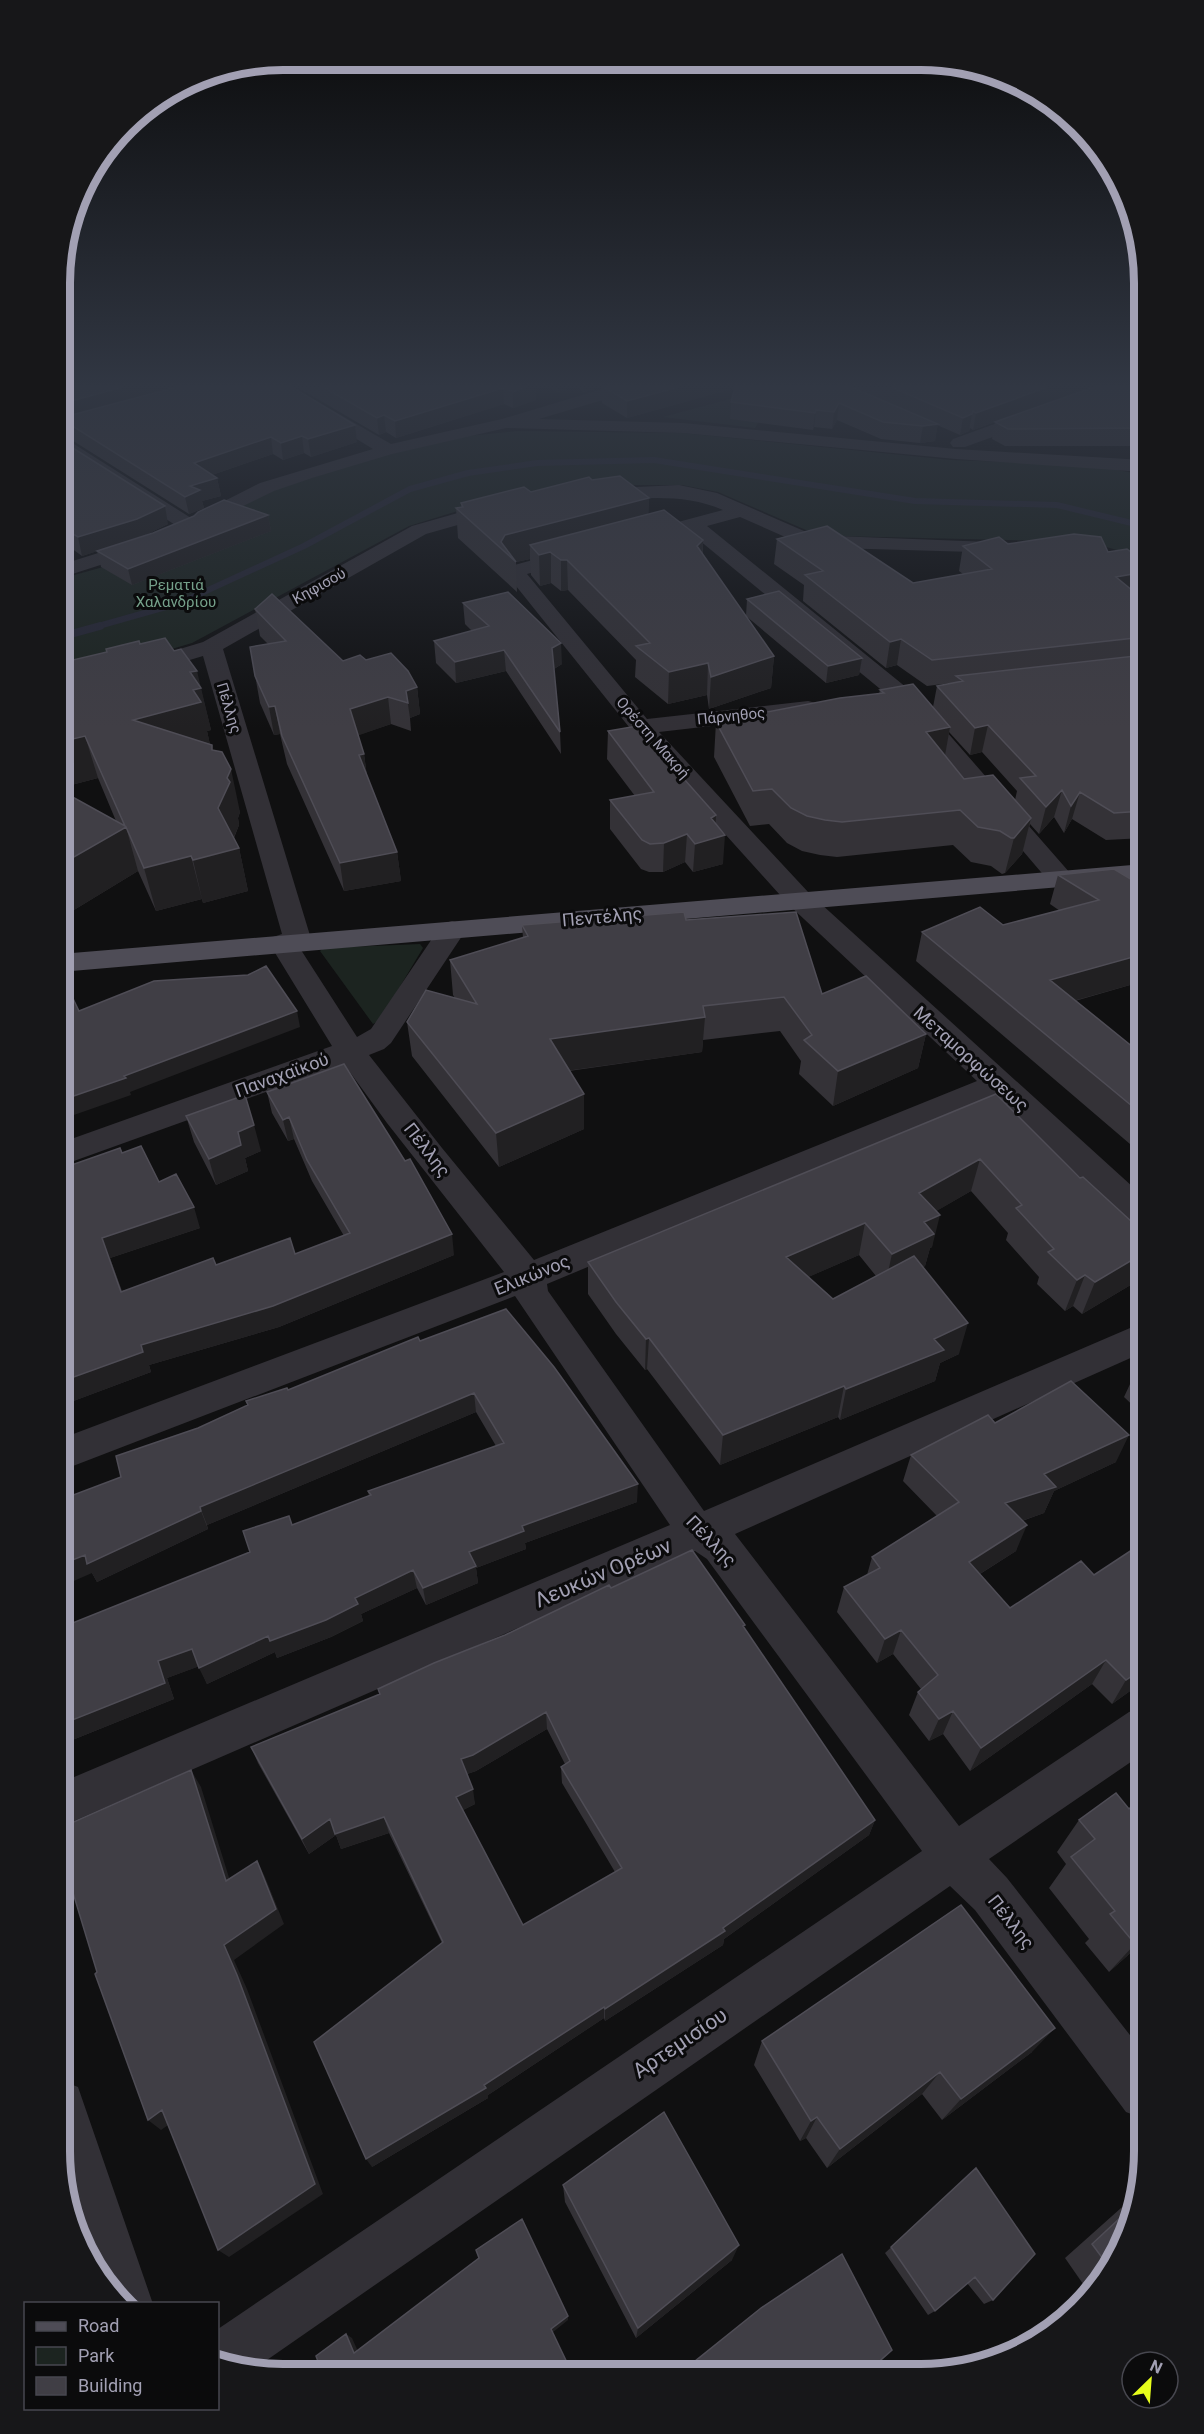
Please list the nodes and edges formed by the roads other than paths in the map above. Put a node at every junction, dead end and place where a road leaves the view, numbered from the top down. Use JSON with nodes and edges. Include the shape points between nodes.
{"nodes":[{"id":1,"x":150,"y":501,"type":"edge"},
{"id":2,"x":241,"y":501,"type":"edge"},
{"id":3,"x":718,"y":501,"type":"edge"},
{"id":4,"x":514,"y":504,"type":"edge"},
{"id":5,"x":740,"y":511,"type":"junction"},
{"id":6,"x":692,"y":524,"type":"junction"},
{"id":7,"x":190,"y":526,"type":"junction"},
{"id":8,"x":625,"y":542,"type":"edge"},
{"id":9,"x":1023,"y":547,"type":"edge"},
{"id":10,"x":592,"y":550,"type":"edge"},
{"id":11,"x":70,"y":569,"type":"edge"},
{"id":12,"x":211,"y":647,"type":"junction"},
{"id":13,"x":70,"y":689,"type":"edge"},
{"id":14,"x":915,"y":696,"type":"junction"},
{"id":15,"x":870,"y":701,"type":"edge"},
{"id":16,"x":824,"y":706,"type":"edge"},
{"id":17,"x":641,"y":727,"type":"junction"},
{"id":18,"x":1134,"y":873,"type":"edge"},
{"id":19,"x":1116,"y":874,"type":"junction"},
{"id":20,"x":1060,"y":879,"type":"junction"},
{"id":21,"x":1134,"y":887,"type":"edge"},
{"id":22,"x":799,"y":899,"type":"junction"},
{"id":23,"x":452,"y":930,"type":"junction"},
{"id":24,"x":290,"y":943,"type":"junction"},
{"id":25,"x":70,"y":962,"type":"edge"},
{"id":26,"x":349,"y":1051,"type":"junction"},
{"id":27,"x":998,"y":1083,"type":"junction"},
{"id":28,"x":70,"y":1151,"type":"edge"},
{"id":29,"x":1134,"y":1208,"type":"edge"},
{"id":30,"x":528,"y":1277,"type":"junction"},
{"id":31,"x":1134,"y":1340,"type":"edge"},
{"id":32,"x":70,"y":1451,"type":"edge"},
{"id":33,"x":697,"y":1532,"type":"junction"},
{"id":34,"x":1134,"y":1734,"type":"edge"},
{"id":35,"x":70,"y":1802,"type":"edge"},
{"id":36,"x":954,"y":1857,"type":"junction"},
{"id":37,"x":1134,"y":2081,"type":"edge"},
{"id":38,"x":70,"y":2134,"type":"edge"},
{"id":39,"x":121,"y":2288,"type":"edge"},
{"id":40,"x":227,"y":2356,"type":"edge"}],
"edges":[{"from":1,"to":7,"type":"street"},
{"from":2,"to":7,"type":"street"},
{"from":3,"to":5,"type":"street"},
{"from":4,"to":12,"type":"street","name":"Κηφισού","via":[[419,530]]},
{"from":5,"to":6,"type":"street"},
{"from":5,"to":9,"type":"street","via":[[799,536],[836,542]]},
{"from":6,"to":8,"type":"street"},
{"from":6,"to":14,"type":"street"},
{"from":7,"to":11,"type":"street"},
{"from":10,"to":17,"type":"street","name":"Ορέστη Μακρή","via":[[514,571]]},
{"from":12,"to":13,"type":"street","name":"Κηφισού"},
{"from":12,"to":24,"type":"street","name":"Πέλλης"},
{"from":14,"to":15,"type":"street"},
{"from":14,"to":20,"type":"street"},
{"from":16,"to":17,"type":"street","name":"Πάρνηθος"},
{"from":17,"to":22,"type":"street","name":"Ορέστη Μακρή"},
{"from":18,"to":19,"type":"main road","name":"Πεντέλης"},
{"from":19,"to":20,"type":"main road","name":"Πεντέλης"},
{"from":19,"to":21,"type":"street"},
{"from":20,"to":22,"type":"main road","name":"Πεντέλης"},
{"from":22,"to":23,"type":"main road","name":"Πεντέλης"},
{"from":22,"to":27,"type":"street","name":"Μεταμορφώσεως"},
{"from":23,"to":24,"type":"main road","name":"Πεντέλης"},
{"from":23,"to":26,"type":"street","name":"Παναχαϊκού","via":[[381,1036]]},
{"from":24,"to":25,"type":"main road","name":"Πεντέλης"},
{"from":24,"to":26,"type":"street","name":"Πέλλης","via":[[296,968]]},
{"from":26,"to":28,"type":"street","name":"Παναχαϊκού"},
{"from":26,"to":30,"type":"street","name":"Πέλλης"},
{"from":27,"to":29,"type":"street","name":"Μεταμορφώσεως"},
{"from":27,"to":30,"type":"street","name":"Ελικώνος"},
{"from":30,"to":32,"type":"street","name":"Ελικώνος"},
{"from":30,"to":33,"type":"street","name":"Πέλλης","via":[[532,1295]]},
{"from":31,"to":33,"type":"street","name":"Λευκών Ορέων"},
{"from":33,"to":35,"type":"street","name":"Λευκών Ορέων"},
{"from":33,"to":36,"type":"street","name":"Πέλλης","via":[[721,1546]]},
{"from":34,"to":36,"type":"street","name":"Αρτεμισίου"},
{"from":36,"to":37,"type":"street","name":"Πέλλης","via":[[991,1894]]},
{"from":36,"to":40,"type":"street","name":"Αρτεμισίου"},
{"from":38,"to":39,"type":"street"}]}
